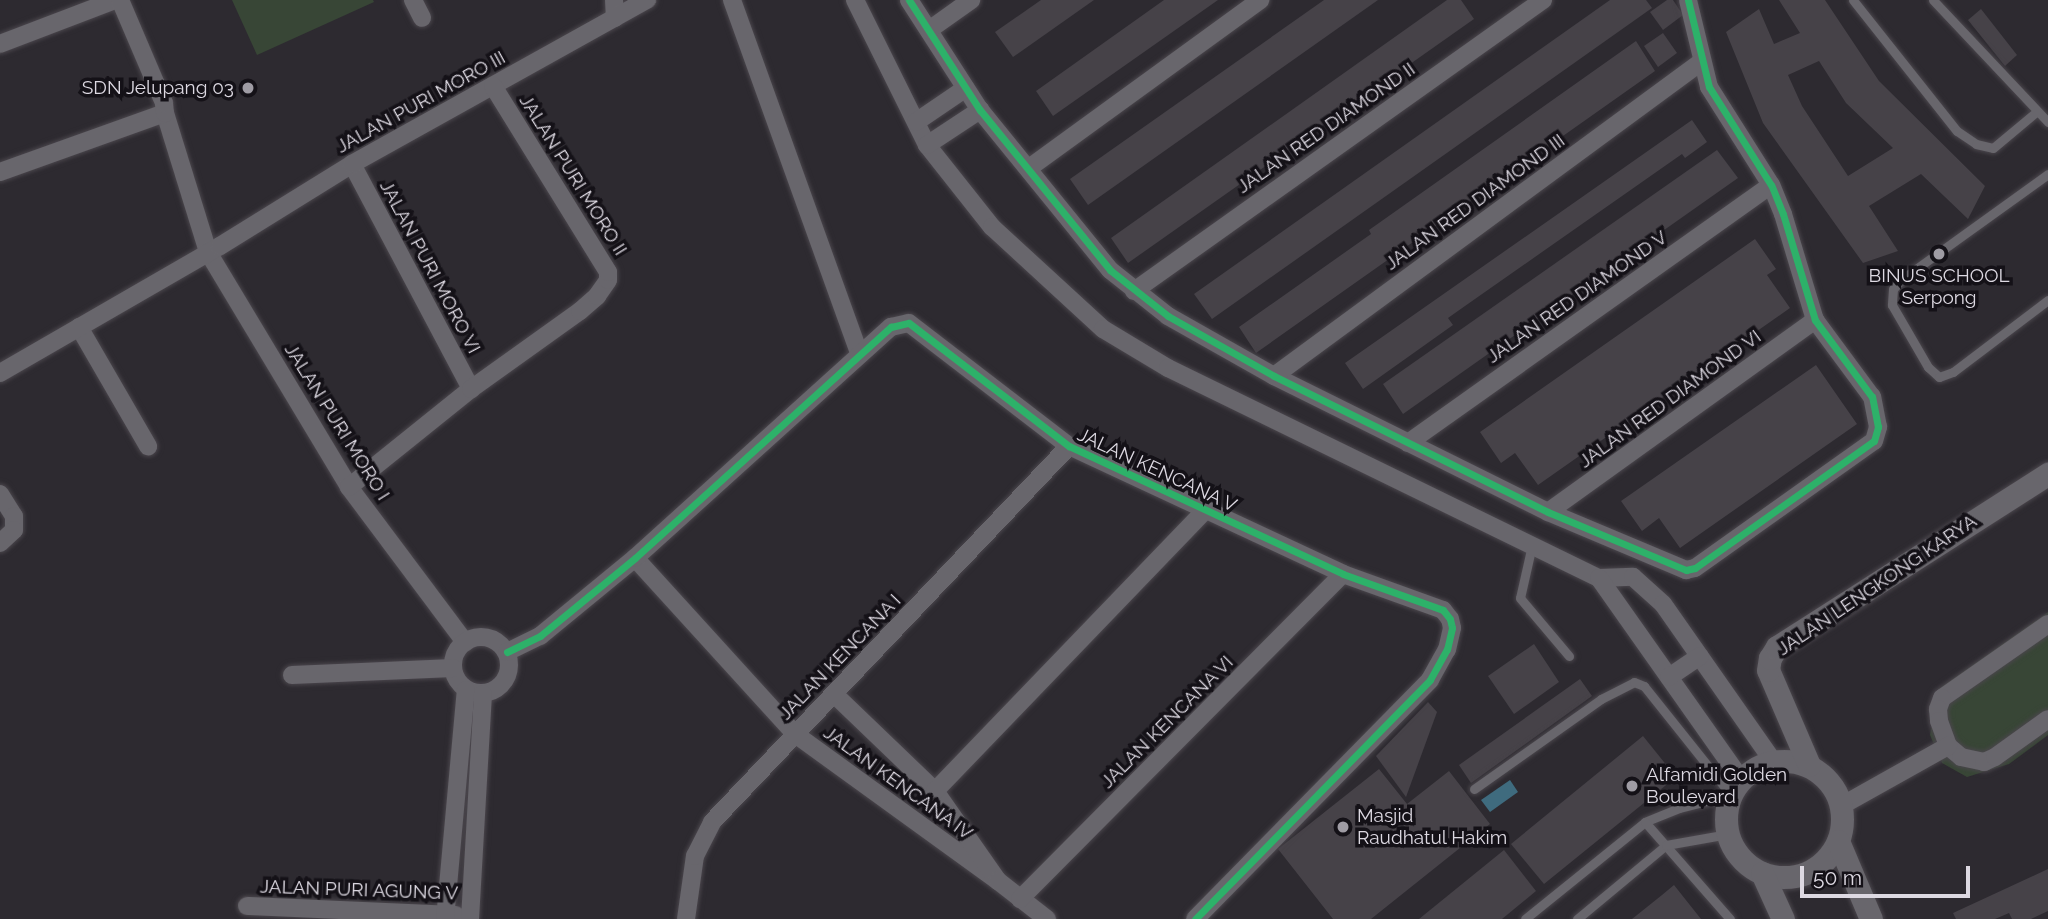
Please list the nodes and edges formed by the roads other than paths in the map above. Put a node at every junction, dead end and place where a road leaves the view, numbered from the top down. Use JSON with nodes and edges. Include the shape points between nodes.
{"nodes":[{"id":1,"x":117,"y":0,"type":"edge"},
{"id":2,"x":412,"y":0,"type":"edge"},
{"id":3,"x":647,"y":0,"type":"edge"},
{"id":4,"x":732,"y":0,"type":"edge"},
{"id":5,"x":855,"y":0,"type":"edge"},
{"id":6,"x":909,"y":0,"type":"edge"},
{"id":7,"x":971,"y":0,"type":"edge"},
{"id":8,"x":1260,"y":0,"type":"edge"},
{"id":9,"x":1543,"y":0,"type":"edge"},
{"id":10,"x":1688,"y":0,"type":"edge"},
{"id":11,"x":1853,"y":0,"type":"edge"},
{"id":12,"x":1933,"y":0,"type":"edge"},
{"id":13,"x":615,"y":9,"type":"edge"},
{"id":14,"x":422,"y":18,"type":"dead end"},
{"id":15,"x":929,"y":30,"type":"junction"},
{"id":16,"x":0,"y":44,"type":"edge"},
{"id":17,"x":1701,"y":62,"type":"junction"},
{"id":18,"x":493,"y":86,"type":"junction"},
{"id":19,"x":967,"y":88,"type":"junction"},
{"id":20,"x":981,"y":110,"type":"junction"},
{"id":21,"x":2036,"y":112,"type":"junction"},
{"id":22,"x":165,"y":113,"type":"junction"},
{"id":23,"x":916,"y":122,"type":"junction"},
{"id":24,"x":2048,"y":122,"type":"edge"},
{"id":25,"x":927,"y":145,"type":"junction"},
{"id":26,"x":352,"y":164,"type":"junction"},
{"id":27,"x":1029,"y":168,"type":"junction"},
{"id":28,"x":0,"y":172,"type":"edge"},
{"id":29,"x":2048,"y":174,"type":"edge"},
{"id":30,"x":1771,"y":185,"type":"junction"},
{"id":31,"x":214,"y":249,"type":"junction"},
{"id":32,"x":1134,"y":291,"type":"junction"},
{"id":33,"x":2048,"y":300,"type":"edge"},
{"id":34,"x":1815,"y":320,"type":"junction"},
{"id":35,"x":79,"y":327,"type":"junction"},
{"id":36,"x":860,"y":355,"type":"junction"},
{"id":37,"x":0,"y":373,"type":"edge"},
{"id":38,"x":1274,"y":376,"type":"junction"},
{"id":39,"x":471,"y":389,"type":"junction"},
{"id":40,"x":1408,"y":443,"type":"junction"},
{"id":41,"x":148,"y":446,"type":"dead end"},
{"id":42,"x":1069,"y":446,"type":"junction"},
{"id":43,"x":2048,"y":474,"type":"edge"},
{"id":44,"x":349,"y":487,"type":"junction"},
{"id":45,"x":0,"y":494,"type":"edge"},
{"id":46,"x":1205,"y":510,"type":"junction"},
{"id":47,"x":1548,"y":512,"type":"junction"},
{"id":48,"x":0,"y":543,"type":"edge"},
{"id":49,"x":1532,"y":545,"type":"junction"},
{"id":50,"x":635,"y":558,"type":"junction"},
{"id":51,"x":1343,"y":574,"type":"junction"},
{"id":52,"x":1599,"y":578,"type":"junction"},
{"id":53,"x":2048,"y":624,"type":"edge"},
{"id":54,"x":466,"y":642,"type":"junction"},
{"id":55,"x":1569,"y":656,"type":"dead end"},
{"id":56,"x":1700,"y":656,"type":"junction"},
{"id":57,"x":509,"y":657,"type":"junction"},
{"id":58,"x":453,"y":668,"type":"junction"},
{"id":59,"x":292,"y":675,"type":"dead end"},
{"id":60,"x":1669,"y":677,"type":"junction"},
{"id":61,"x":475,"y":692,"type":"junction"},
{"id":62,"x":834,"y":694,"type":"junction"},
{"id":63,"x":2048,"y":719,"type":"edge"},
{"id":64,"x":795,"y":734,"type":"junction"},
{"id":65,"x":1948,"y":746,"type":"junction"},
{"id":66,"x":1773,"y":761,"type":"junction"},
{"id":67,"x":1809,"y":765,"type":"junction"},
{"id":68,"x":1736,"y":787,"type":"junction"},
{"id":69,"x":1474,"y":789,"type":"dead end"},
{"id":70,"x":934,"y":791,"type":"junction"},
{"id":71,"x":1841,"y":806,"type":"junction"},
{"id":72,"x":1645,"y":822,"type":"junction"},
{"id":73,"x":1728,"y":834,"type":"junction"},
{"id":74,"x":1838,"y":841,"type":"junction"},
{"id":75,"x":1666,"y":845,"type":"junction"},
{"id":76,"x":1762,"y":873,"type":"junction"},
{"id":77,"x":998,"y":881,"type":"junction"},
{"id":78,"x":1020,"y":899,"type":"junction"},
{"id":79,"x":247,"y":906,"type":"dead end"},
{"id":80,"x":445,"y":917,"type":"edge"},
{"id":81,"x":470,"y":917,"type":"edge"},
{"id":82,"x":686,"y":919,"type":"edge"},
{"id":83,"x":1047,"y":919,"type":"edge"},
{"id":84,"x":1195,"y":919,"type":"edge"},
{"id":85,"x":1525,"y":919,"type":"edge"},
{"id":86,"x":1577,"y":919,"type":"edge"},
{"id":87,"x":1730,"y":919,"type":"edge"},
{"id":88,"x":1783,"y":919,"type":"edge"},
{"id":89,"x":1871,"y":919,"type":"edge"}],
"edges":[{"from":1,"to":16,"type":"street"},
{"from":1,"to":22,"type":"street","name":"JALAN PURI MORO I"},
{"from":2,"to":14,"type":"street"},
{"from":3,"to":13,"type":"street","name":"JALAN PURI MORO III"},
{"from":4,"to":36,"type":"street"},
{"from":5,"to":23,"type":"street"},
{"from":6,"to":15,"type":"street"},
{"from":7,"to":15,"type":"street"},
{"from":8,"to":27,"type":"street"},
{"from":9,"to":32,"type":"street","name":"JALAN RED DIAMOND II"},
{"from":10,"to":17,"type":"street"},
{"from":11,"to":21,"type":"lane","via":[[1957,131],[1976,144],[1993,148]]},
{"from":12,"to":21,"type":"lane"},
{"from":13,"to":18,"type":"street","name":"JALAN PURI MORO III"},
{"from":15,"to":19,"type":"street"},
{"from":17,"to":30,"type":"street","via":[[1709,87]]},
{"from":17,"to":38,"type":"street","name":"JALAN RED DIAMOND III"},
{"from":18,"to":26,"type":"street","name":"JALAN PURI MORO III"},
{"from":18,"to":39,"type":"street","name":"JALAN PURI MORO II","via":[[608,272],[608,280],[580,312]]},
{"from":19,"to":20,"type":"street"},
{"from":19,"to":23,"type":"street"},
{"from":20,"to":25,"type":"street"},
{"from":20,"to":27,"type":"street"},
{"from":21,"to":24,"type":"lane"},
{"from":22,"to":28,"type":"street"},
{"from":22,"to":31,"type":"street","name":"JALAN PURI MORO I"},
{"from":23,"to":25,"type":"street"},
{"from":25,"to":49,"type":"street","via":[[992,227],[1103,329],[1167,368]]},
{"from":26,"to":31,"type":"street","name":"JALAN PURI MORO III"},
{"from":26,"to":39,"type":"street","name":"JALAN PURI MORO VI"},
{"from":27,"to":32,"type":"street","via":[[1110,270]]},
{"from":29,"to":33,"type":"lane","via":[[1902,279],[1893,289],[1892,305],[1928,367],[1939,377],[1953,372]]},
{"from":30,"to":34,"type":"street"},
{"from":30,"to":40,"type":"street","name":"JALAN RED DIAMOND V"},
{"from":31,"to":35,"type":"street"},
{"from":31,"to":44,"type":"street","name":"JALAN PURI MORO I"},
{"from":32,"to":38,"type":"street","via":[[1168,316]]},
{"from":34,"to":47,"type":"street","name":"JALAN RED DIAMOND VI"},
{"from":34,"to":47,"type":"street","via":[[1872,397],[1878,428],[1874,441],[1695,568],[1680,569]]},
{"from":35,"to":37,"type":"street"},
{"from":35,"to":41,"type":"street"},
{"from":36,"to":42,"type":"street","name":"JALAN KENCANA V","via":[[891,327],[909,323]]},
{"from":36,"to":50,"type":"street","name":"JALAN KENCANA V"},
{"from":38,"to":40,"type":"street"},
{"from":39,"to":44,"type":"street"},
{"from":40,"to":47,"type":"street"},
{"from":42,"to":46,"type":"street","name":"JALAN KENCANA V"},
{"from":42,"to":62,"type":"street","name":"JALAN KENCANA I"},
{"from":43,"to":67,"type":"street","name":"JALAN LENGKONG KARYA","via":[[1777,647],[1768,670]]},
{"from":44,"to":54,"type":"street","name":"JALAN PURI MORO I"},
{"from":45,"to":48,"type":"street","via":[[14,516],[14,530]]},
{"from":46,"to":51,"type":"street","name":"JALAN KENCANA V"},
{"from":46,"to":70,"type":"street"},
{"from":49,"to":52,"type":"street"},
{"from":49,"to":55,"type":"lane","via":[[1520,598]]},
{"from":50,"to":57,"type":"street","name":"JALAN KENCANA V"},
{"from":50,"to":64,"type":"street","name":"JALAN KENCANA IV"},
{"from":51,"to":78,"type":"street","name":"JALAN KENCANA VI"},
{"from":51,"to":84,"type":"street","name":"JALAN KENCANA V","via":[[1443,610],[1452,628],[1447,649],[1430,680]]},
{"from":52,"to":56,"type":"street","via":[[1629,576],[1636,580],[1660,601]]},
{"from":52,"to":60,"type":"street"},
{"from":53,"to":65,"type":"street","via":[[1942,698],[1939,721]]},
{"from":54,"to":57,"type":"street","via":[[489,638],[500,643]]},
{"from":54,"to":58,"type":"street","via":[[456,653]]},
{"from":56,"to":60,"type":"street"},
{"from":56,"to":66,"type":"street"},
{"from":57,"to":61,"type":"street","via":[[506,680],[497,690]]},
{"from":58,"to":59,"type":"street"},
{"from":58,"to":61,"type":"street","via":[[460,684]]},
{"from":60,"to":68,"type":"street"},
{"from":61,"to":80,"type":"street"},
{"from":61,"to":81,"type":"street"},
{"from":62,"to":64,"type":"street","name":"JALAN KENCANA I"},
{"from":62,"to":70,"type":"street","name":"JALAN KENCANA IV"},
{"from":63,"to":65,"type":"street","via":[[1984,762],[1961,757]]},
{"from":64,"to":77,"type":"street","name":"JALAN KENCANA IV"},
{"from":64,"to":82,"type":"street","name":"JALAN KENCANA I","via":[[712,822],[695,856]]},
{"from":65,"to":71,"type":"street"},
{"from":66,"to":67,"type":"street"},
{"from":66,"to":68,"type":"street","via":[[1755,767]]},
{"from":67,"to":71,"type":"street","via":[[1835,789]]},
{"from":68,"to":69,"type":"lane","via":[[1644,686],[1634,682],[1601,699]]},
{"from":68,"to":72,"type":"lane"},
{"from":68,"to":73,"type":"street","via":[[1727,810]]},
{"from":70,"to":77,"type":"street","name":"JALAN KENCANA IV"},
{"from":71,"to":74,"type":"street","via":[[1843,824]]},
{"from":72,"to":75,"type":"lane"},
{"from":72,"to":85,"type":"lane"},
{"from":73,"to":75,"type":"lane"},
{"from":73,"to":76,"type":"street","via":[[1737,854]]},
{"from":74,"to":76,"type":"street","via":[[1829,856],[1798,876]]},
{"from":74,"to":89,"type":"street"},
{"from":75,"to":86,"type":"lane"},
{"from":75,"to":87,"type":"lane"},
{"from":76,"to":88,"type":"street"},
{"from":77,"to":78,"type":"street","name":"JALAN KENCANA IV"},
{"from":78,"to":83,"type":"street","name":"JALAN KENCANA IV"},
{"from":79,"to":80,"type":"street","name":"JALAN PURI AGUNG V"},
{"from":80,"to":81,"type":"street","name":"JALAN PURI AGUNG V"}]}
